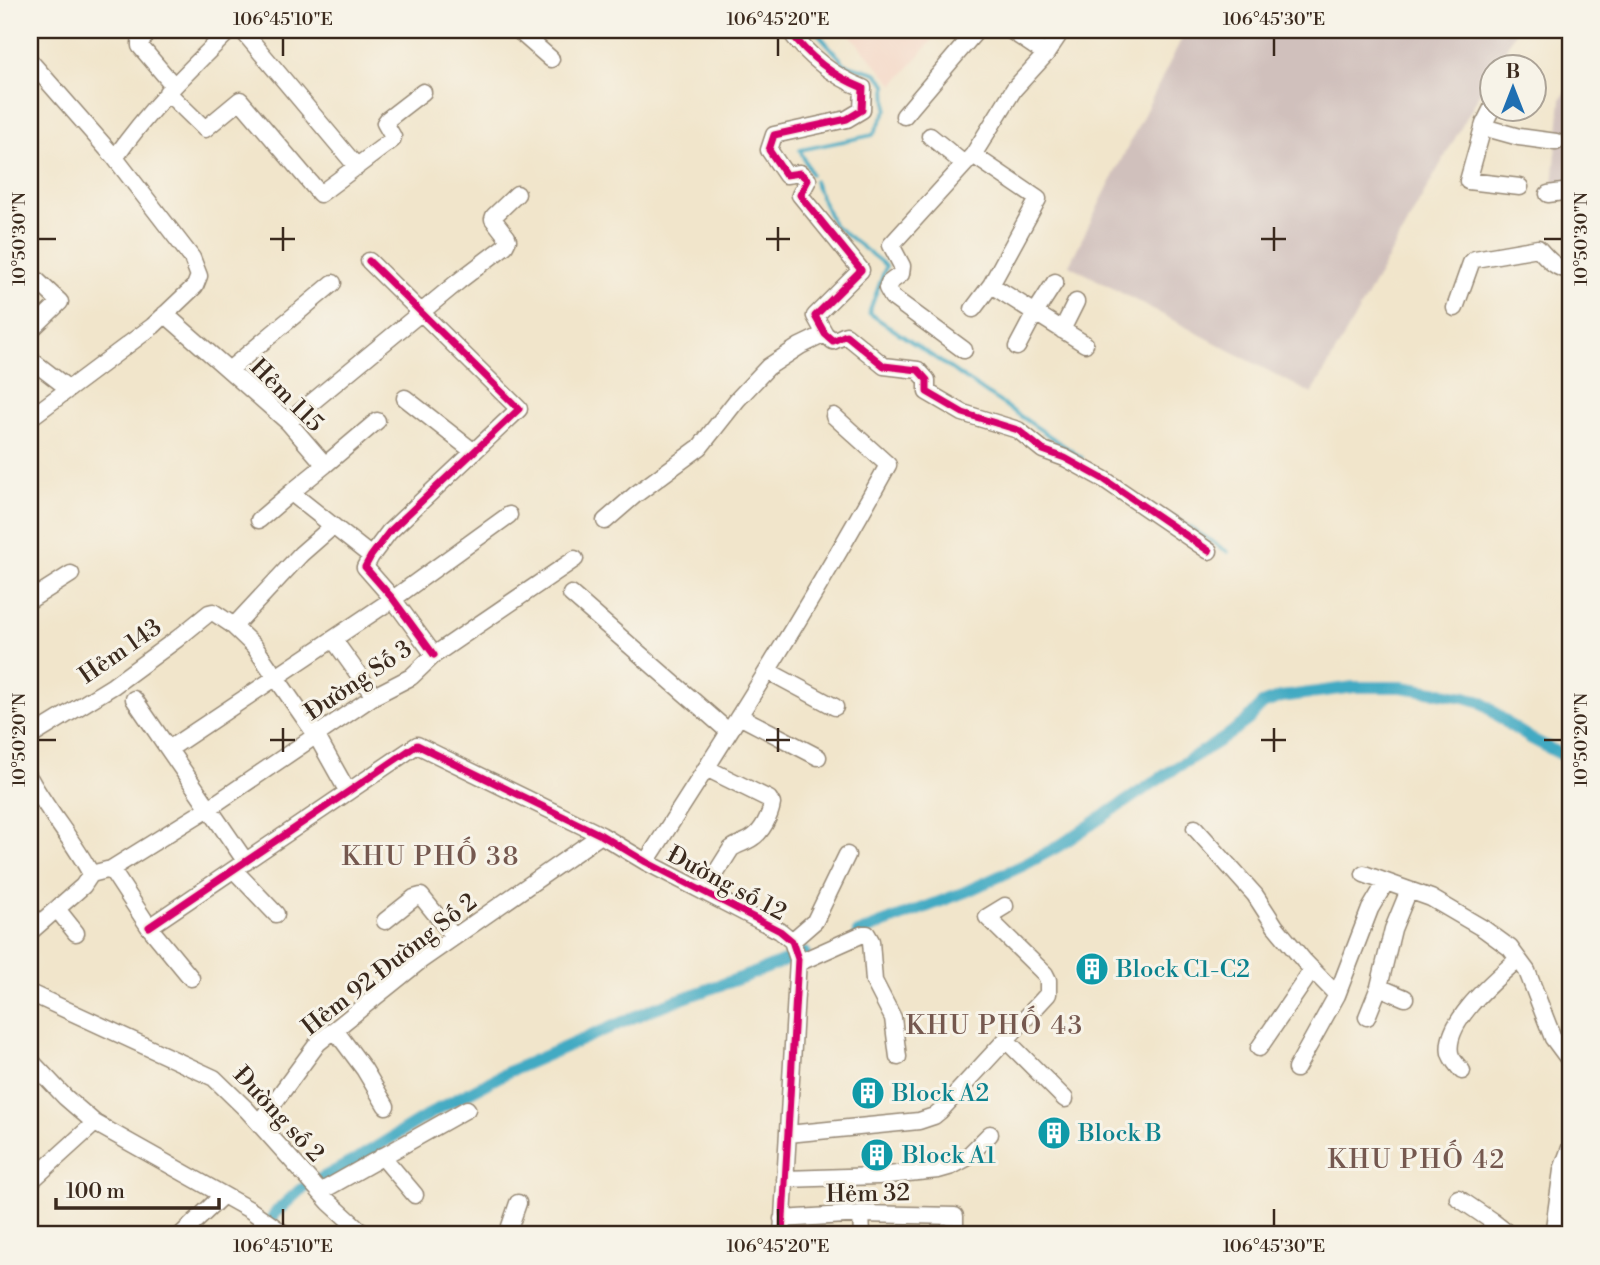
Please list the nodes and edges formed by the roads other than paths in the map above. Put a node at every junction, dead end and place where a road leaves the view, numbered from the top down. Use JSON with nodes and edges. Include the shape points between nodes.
{"nodes":[{"id":1,"x":151,"y":30,"type":"edge"},
{"id":2,"x":230,"y":30,"type":"edge"},
{"id":3,"x":242,"y":30,"type":"edge"},
{"id":4,"x":518,"y":30,"type":"edge"},
{"id":5,"x":789,"y":30,"type":"edge"},
{"id":6,"x":977,"y":30,"type":"edge"},
{"id":7,"x":1010,"y":30,"type":"edge"},
{"id":8,"x":1062,"y":30,"type":"edge"},
{"id":9,"x":1045,"y":54,"type":"junction"},
{"id":10,"x":551,"y":58,"type":"dead end"},
{"id":11,"x":30,"y":61,"type":"edge"},
{"id":12,"x":170,"y":89,"type":"junction"},
{"id":13,"x":423,"y":92,"type":"dead end"},
{"id":14,"x":904,"y":116,"type":"dead end"},
{"id":15,"x":1485,"y":122,"type":"edge"},
{"id":16,"x":1483,"y":127,"type":"junction"},
{"id":17,"x":930,"y":136,"type":"dead end"},
{"id":18,"x":1556,"y":142,"type":"dead end"},
{"id":19,"x":115,"y":158,"type":"junction"},
{"id":20,"x":968,"y":160,"type":"junction"},
{"id":21,"x":357,"y":167,"type":"junction"},
{"id":22,"x":1520,"y":187,"type":"dead end"},
{"id":23,"x":1570,"y":191,"type":"edge"},
{"id":24,"x":517,"y":194,"type":"dead end"},
{"id":25,"x":1548,"y":194,"type":"dead end"},
{"id":26,"x":369,"y":261,"type":"dead end"},
{"id":27,"x":1570,"y":269,"type":"edge"},
{"id":28,"x":30,"y":274,"type":"edge"},
{"id":29,"x":1055,"y":282,"type":"dead end"},
{"id":30,"x":334,"y":283,"type":"dead end"},
{"id":31,"x":990,"y":285,"type":"junction"},
{"id":32,"x":1076,"y":302,"type":"dead end"},
{"id":33,"x":1454,"y":308,"type":"dead end"},
{"id":34,"x":974,"y":310,"type":"dead end"},
{"id":35,"x":421,"y":313,"type":"junction"},
{"id":36,"x":1035,"y":313,"type":"junction"},
{"id":37,"x":165,"y":314,"type":"junction"},
{"id":38,"x":1062,"y":330,"type":"junction"},
{"id":39,"x":30,"y":331,"type":"edge"},
{"id":40,"x":825,"y":334,"type":"junction"},
{"id":41,"x":1085,"y":345,"type":"dead end"},
{"id":42,"x":1017,"y":347,"type":"dead end"},
{"id":43,"x":964,"y":350,"type":"dead end"},
{"id":44,"x":30,"y":359,"type":"edge"},
{"id":45,"x":229,"y":370,"type":"junction"},
{"id":46,"x":69,"y":389,"type":"junction"},
{"id":47,"x":405,"y":398,"type":"dead end"},
{"id":48,"x":834,"y":416,"type":"dead end"},
{"id":49,"x":30,"y":418,"type":"edge"},
{"id":50,"x":377,"y":421,"type":"dead end"},
{"id":51,"x":288,"y":422,"type":"junction"},
{"id":52,"x":474,"y":452,"type":"junction"},
{"id":53,"x":325,"y":465,"type":"junction"},
{"id":54,"x":293,"y":491,"type":"junction"},
{"id":55,"x":509,"y":515,"type":"dead end"},
{"id":56,"x":259,"y":520,"type":"dead end"},
{"id":57,"x":606,"y":522,"type":"dead end"},
{"id":58,"x":333,"y":526,"type":"junction"},
{"id":59,"x":1209,"y":551,"type":"dead end"},
{"id":60,"x":371,"y":556,"type":"junction"},
{"id":61,"x":575,"y":559,"type":"dead end"},
{"id":62,"x":71,"y":574,"type":"dead end"},
{"id":63,"x":570,"y":594,"type":"dead end"},
{"id":64,"x":393,"y":599,"type":"junction"},
{"id":65,"x":30,"y":600,"type":"edge"},
{"id":66,"x":234,"y":626,"type":"junction"},
{"id":67,"x":334,"y":639,"type":"junction"},
{"id":68,"x":434,"y":655,"type":"junction"},
{"id":69,"x":768,"y":671,"type":"junction"},
{"id":70,"x":275,"y":678,"type":"junction"},
{"id":71,"x":374,"y":696,"type":"junction"},
{"id":72,"x":134,"y":699,"type":"dead end"},
{"id":73,"x":835,"y":707,"type":"dead end"},
{"id":74,"x":739,"y":716,"type":"junction"},
{"id":75,"x":729,"y":732,"type":"junction"},
{"id":76,"x":316,"y":735,"type":"junction"},
{"id":77,"x":30,"y":737,"type":"edge"},
{"id":78,"x":169,"y":749,"type":"junction"},
{"id":79,"x":818,"y":757,"type":"dead end"},
{"id":80,"x":706,"y":768,"type":"junction"},
{"id":81,"x":30,"y":779,"type":"edge"},
{"id":82,"x":348,"y":792,"type":"junction"},
{"id":83,"x":209,"y":808,"type":"junction"},
{"id":84,"x":1195,"y":828,"type":"dead end"},
{"id":85,"x":600,"y":835,"type":"junction"},
{"id":86,"x":847,"y":855,"type":"dead end"},
{"id":87,"x":646,"y":862,"type":"junction"},
{"id":88,"x":240,"y":866,"type":"junction"},
{"id":89,"x":111,"y":869,"type":"junction"},
{"id":90,"x":91,"y":874,"type":"junction"},
{"id":91,"x":1364,"y":874,"type":"dead end"},
{"id":92,"x":1386,"y":882,"type":"junction"},
{"id":93,"x":1409,"y":890,"type":"junction"},
{"id":94,"x":704,"y":892,"type":"junction"},
{"id":95,"x":1005,"y":906,"type":"dead end"},
{"id":96,"x":57,"y":909,"type":"junction"},
{"id":97,"x":276,"y":914,"type":"dead end"},
{"id":98,"x":385,"y":921,"type":"dead end"},
{"id":99,"x":149,"y":928,"type":"junction"},
{"id":100,"x":30,"y":932,"type":"edge"},
{"id":101,"x":76,"y":933,"type":"dead end"},
{"id":102,"x":454,"y":937,"type":"junction"},
{"id":103,"x":792,"y":941,"type":"junction"},
{"id":104,"x":1372,"y":948,"type":"junction"},
{"id":105,"x":1518,"y":959,"type":"junction"},
{"id":106,"x":798,"y":961,"type":"junction"},
{"id":107,"x":1312,"y":970,"type":"junction"},
{"id":108,"x":191,"y":978,"type":"dead end"},
{"id":109,"x":1379,"y":987,"type":"junction"},
{"id":110,"x":30,"y":993,"type":"edge"},
{"id":111,"x":1337,"y":995,"type":"junction"},
{"id":112,"x":1405,"y":998,"type":"dead end"},
{"id":113,"x":1367,"y":1017,"type":"dead end"},
{"id":114,"x":335,"y":1030,"type":"junction"},
{"id":115,"x":1006,"y":1040,"type":"junction"},
{"id":116,"x":1259,"y":1048,"type":"dead end"},
{"id":117,"x":898,"y":1057,"type":"dead end"},
{"id":118,"x":30,"y":1060,"type":"edge"},
{"id":119,"x":1570,"y":1061,"type":"edge"},
{"id":120,"x":1296,"y":1069,"type":"dead end"},
{"id":121,"x":1462,"y":1071,"type":"dead end"},
{"id":122,"x":1065,"y":1098,"type":"dead end"},
{"id":123,"x":386,"y":1106,"type":"dead end"},
{"id":124,"x":467,"y":1109,"type":"dead end"},
{"id":125,"x":95,"y":1123,"type":"junction"},
{"id":126,"x":259,"y":1124,"type":"junction"},
{"id":127,"x":788,"y":1133,"type":"junction"},
{"id":128,"x":990,"y":1134,"type":"dead end"},
{"id":129,"x":1570,"y":1148,"type":"edge"},
{"id":130,"x":382,"y":1156,"type":"junction"},
{"id":131,"x":785,"y":1179,"type":"junction"},
{"id":132,"x":30,"y":1182,"type":"edge"},
{"id":133,"x":320,"y":1192,"type":"junction"},
{"id":134,"x":223,"y":1195,"type":"junction"},
{"id":135,"x":415,"y":1195,"type":"dead end"},
{"id":136,"x":1458,"y":1198,"type":"dead end"},
{"id":137,"x":519,"y":1203,"type":"dead end"},
{"id":138,"x":861,"y":1214,"type":"junction"},
{"id":139,"x":782,"y":1227,"type":"edge"},
{"id":140,"x":284,"y":1234,"type":"edge"},
{"id":141,"x":181,"y":1235,"type":"edge"},
{"id":142,"x":365,"y":1235,"type":"edge"},
{"id":143,"x":504,"y":1235,"type":"edge"},
{"id":144,"x":862,"y":1235,"type":"edge"},
{"id":145,"x":955,"y":1235,"type":"edge"},
{"id":146,"x":1510,"y":1235,"type":"edge"},
{"id":147,"x":1553,"y":1235,"type":"edge"}],
"edges":[{"from":1,"to":12,"type":"street","via":[[140,46]]},
{"from":2,"to":12,"type":"street"},
{"from":3,"to":21,"type":"street"},
{"from":4,"to":10,"type":"street"},
{"from":5,"to":40,"type":"street","via":[[822,65],[863,88],[862,110],[847,119],[774,135],[769,150],[786,175],[800,173],[808,180],[800,195],[861,270],[815,316]]},
{"from":6,"to":14,"type":"street"},
{"from":7,"to":9,"type":"street"},
{"from":8,"to":9,"type":"street"},
{"from":9,"to":20,"type":"street","via":[[1014,89]]},
{"from":11,"to":19,"type":"street"},
{"from":12,"to":19,"type":"street"},
{"from":12,"to":21,"type":"street","via":[[205,129],[240,100],[320,194]]},
{"from":13,"to":21,"type":"street","via":[[388,119],[385,124],[392,140]]},
{"from":15,"to":16,"type":"street"},
{"from":16,"to":18,"type":"street"},
{"from":16,"to":22,"type":"street","via":[[1468,181]]},
{"from":17,"to":20,"type":"street"},
{"from":19,"to":37,"type":"street","via":[[192,258],[199,276],[195,286]]},
{"from":20,"to":31,"type":"street","via":[[1038,199]]},
{"from":20,"to":43,"type":"street","via":[[893,241],[901,275],[887,288],[892,297]]},
{"from":23,"to":25,"type":"street"},
{"from":24,"to":35,"type":"street","via":[[493,219],[507,244]]},
{"from":26,"to":35,"type":"street"},
{"from":27,"to":33,"type":"street","via":[[1564,270],[1538,248],[1475,259]]},
{"from":28,"to":39,"type":"street","via":[[60,302]]},
{"from":29,"to":36,"type":"street"},
{"from":30,"to":45,"type":"street"},
{"from":31,"to":34,"type":"street"},
{"from":31,"to":36,"type":"street"},
{"from":32,"to":38,"type":"street"},
{"from":35,"to":51,"type":"street"},
{"from":35,"to":52,"type":"street","via":[[519,409]]},
{"from":36,"to":38,"type":"street"},
{"from":36,"to":42,"type":"street"},
{"from":37,"to":45,"type":"street","name":"Hẻm 115"},
{"from":37,"to":46,"type":"street"},
{"from":38,"to":41,"type":"street"},
{"from":40,"to":57,"type":"street","via":[[768,366],[700,447]]},
{"from":40,"to":59,"type":"street","via":[[833,341],[846,335],[884,366],[918,370],[928,380],[928,392],[963,413],[1018,430],[1043,450],[1105,480]]},
{"from":44,"to":46,"type":"street"},
{"from":45,"to":51,"type":"street","name":"Hẻm 115"},
{"from":46,"to":49,"type":"street"},
{"from":47,"to":52,"type":"street"},
{"from":48,"to":69,"type":"street","via":[[888,465]]},
{"from":50,"to":53,"type":"street","name":"Hẻm 115"},
{"from":51,"to":53,"type":"street","name":"Hẻm 115"},
{"from":52,"to":60,"type":"street","via":[[389,532]]},
{"from":53,"to":54,"type":"street"},
{"from":54,"to":56,"type":"street"},
{"from":54,"to":58,"type":"street"},
{"from":55,"to":64,"type":"street"},
{"from":58,"to":60,"type":"street"},
{"from":58,"to":66,"type":"street"},
{"from":60,"to":64,"type":"street","via":[[365,567]]},
{"from":61,"to":68,"type":"street","name":"Đường Số 3"},
{"from":62,"to":65,"type":"street"},
{"from":63,"to":75,"type":"street"},
{"from":64,"to":67,"type":"street"},
{"from":64,"to":68,"type":"street"},
{"from":66,"to":70,"type":"street"},
{"from":66,"to":77,"type":"street","name":"Hẻm 143","via":[[209,613],[113,686]]},
{"from":67,"to":70,"type":"street"},
{"from":67,"to":71,"type":"street"},
{"from":68,"to":71,"type":"street","name":"Đường Số 3","via":[[411,677]]},
{"from":69,"to":73,"type":"street"},
{"from":69,"to":74,"type":"street"},
{"from":70,"to":76,"type":"street"},
{"from":70,"to":78,"type":"street"},
{"from":71,"to":76,"type":"street","name":"Đường Số 3"},
{"from":72,"to":78,"type":"street"},
{"from":74,"to":75,"type":"street"},
{"from":74,"to":79,"type":"street"},
{"from":75,"to":80,"type":"street"},
{"from":76,"to":82,"type":"street"},
{"from":76,"to":83,"type":"street","name":"Đường Số 3"},
{"from":78,"to":83,"type":"street"},
{"from":80,"to":87,"type":"street"},
{"from":80,"to":94,"type":"street","via":[[772,804],[759,832],[731,849]]},
{"from":81,"to":90,"type":"street"},
{"from":82,"to":85,"type":"street","name":"Đường số 12","via":[[417,745]]},
{"from":82,"to":88,"type":"street"},
{"from":83,"to":88,"type":"street"},
{"from":83,"to":89,"type":"street","name":"Đường Số 3"},
{"from":84,"to":107,"type":"street","via":[[1255,895]]},
{"from":85,"to":87,"type":"street","name":"Đường số 12"},
{"from":85,"to":102,"type":"street","name":"Hẻm 92 Đường Số 2"},
{"from":86,"to":103,"type":"street","via":[[815,921]]},
{"from":87,"to":94,"type":"street","name":"Đường số 12"},
{"from":88,"to":97,"type":"street"},
{"from":88,"to":99,"type":"street"},
{"from":89,"to":90,"type":"street","name":"Đường Số 3"},
{"from":89,"to":99,"type":"street"},
{"from":90,"to":96,"type":"street"},
{"from":91,"to":92,"type":"street"},
{"from":92,"to":93,"type":"street"},
{"from":92,"to":104,"type":"street","via":[[1370,909]]},
{"from":93,"to":104,"type":"street","via":[[1393,929]]},
{"from":93,"to":105,"type":"street","via":[[1484,929]]},
{"from":94,"to":103,"type":"street","name":"Đường số 12","via":[[780,930]]},
{"from":95,"to":115,"type":"street","via":[[987,917],[1045,974],[1049,988]]},
{"from":96,"to":100,"type":"street"},
{"from":96,"to":101,"type":"street"},
{"from":98,"to":102,"type":"street","via":[[421,896]]},
{"from":99,"to":108,"type":"street"},
{"from":102,"to":114,"type":"street","name":"Hẻm 92 Đường Số 2"},
{"from":103,"to":106,"type":"street","name":"Đường số 12"},
{"from":104,"to":109,"type":"street"},
{"from":104,"to":111,"type":"street"},
{"from":105,"to":119,"type":"street","via":[[1553,1038]]},
{"from":105,"to":121,"type":"street","via":[[1456,1023],[1449,1049]]},
{"from":106,"to":117,"type":"street","via":[[867,934],[874,981],[893,1018]]},
{"from":106,"to":127,"type":"street","name":"Đường số 12"},
{"from":107,"to":111,"type":"street"},
{"from":107,"to":116,"type":"street"},
{"from":109,"to":112,"type":"street"},
{"from":109,"to":113,"type":"street"},
{"from":110,"to":126,"type":"street","name":"Đường số 2","via":[[214,1078]]},
{"from":111,"to":120,"type":"street"},
{"from":114,"to":123,"type":"street"},
{"from":114,"to":126,"type":"street","name":"Hẻm 92 Đường Số 2","via":[[318,1044]]},
{"from":115,"to":122,"type":"street"},
{"from":115,"to":127,"type":"street","via":[[928,1119]]},
{"from":118,"to":125,"type":"street"},
{"from":124,"to":130,"type":"street"},
{"from":125,"to":132,"type":"street"},
{"from":125,"to":134,"type":"street"},
{"from":126,"to":133,"type":"street","name":"Đường số 2"},
{"from":127,"to":131,"type":"street","name":"Đường số 12"},
{"from":128,"to":131,"type":"street","via":[[965,1159],[938,1170]]},
{"from":129,"to":147,"type":"street","via":[[1562,1170]]},
{"from":130,"to":133,"type":"street"},
{"from":130,"to":135,"type":"street"},
{"from":131,"to":139,"type":"street","name":"Đường số 12"},
{"from":133,"to":142,"type":"street","name":"Đường số 2"},
{"from":134,"to":140,"type":"street"},
{"from":134,"to":141,"type":"street"},
{"from":136,"to":146,"type":"street"},
{"from":137,"to":143,"type":"street"},
{"from":138,"to":139,"type":"street","name":"Hẻm 32"},
{"from":138,"to":144,"type":"street"},
{"from":138,"to":145,"type":"street","name":"Hẻm 32","via":[[955,1216]]}]}
